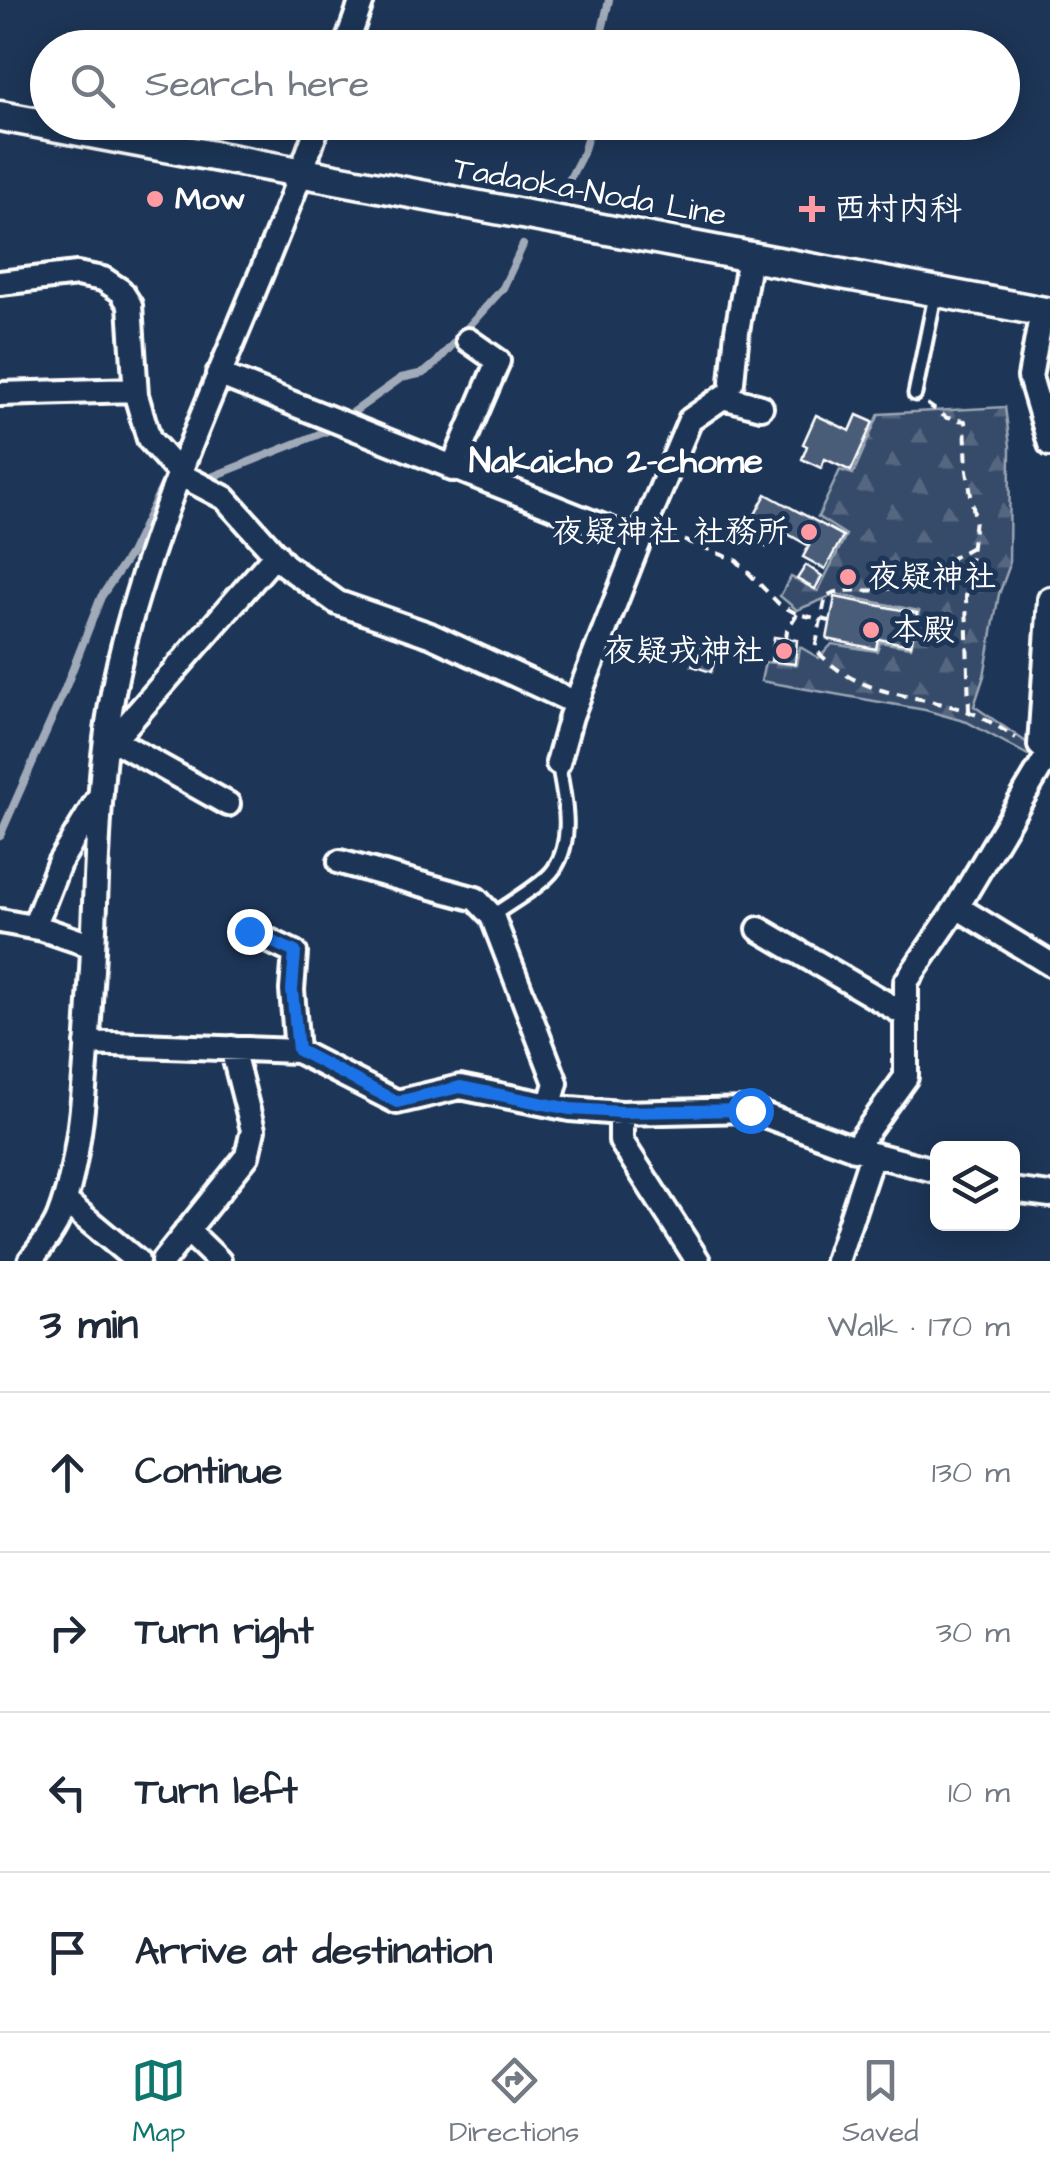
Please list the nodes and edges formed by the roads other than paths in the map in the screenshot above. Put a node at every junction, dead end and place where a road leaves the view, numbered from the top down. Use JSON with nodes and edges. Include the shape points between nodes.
{"nodes":[{"id":1,"x":362,"y":0,"type":"edge"},
{"id":2,"x":351,"y":30,"type":"edge"},
{"id":3,"x":0,"y":116,"type":"edge"},
{"id":4,"x":30,"y":122,"type":"edge"},
{"id":5,"x":125,"y":140,"type":"edge"},
{"id":6,"x":314,"y":140,"type":"edge"},
{"id":7,"x":302,"y":174,"type":"junction"},
{"id":8,"x":750,"y":257,"type":"junction"},
{"id":9,"x":0,"y":283,"type":"edge"},
{"id":10,"x":936,"y":292,"type":"junction"},
{"id":11,"x":1046,"y":312,"type":"edge"},
{"id":12,"x":468,"y":340,"type":"dead end"},
{"id":13,"x":218,"y":374,"type":"junction"},
{"id":14,"x":732,"y":382,"type":"dead end"},
{"id":15,"x":135,"y":390,"type":"junction"},
{"id":16,"x":0,"y":394,"type":"edge"},
{"id":17,"x":915,"y":394,"type":"road end"},
{"id":18,"x":761,"y":406,"type":"dead end"},
{"id":19,"x":1050,"y":444,"type":"edge"},
{"id":20,"x":452,"y":469,"type":"junction"},
{"id":21,"x":181,"y":475,"type":"junction"},
{"id":22,"x":639,"y":542,"type":"junction"},
{"id":23,"x":276,"y":554,"type":"junction"},
{"id":24,"x":1050,"y":599,"type":"edge"},
{"id":25,"x":576,"y":703,"type":"junction"},
{"id":26,"x":110,"y":744,"type":"junction"},
{"id":27,"x":1049,"y":753,"type":"edge"},
{"id":28,"x":558,"y":763,"type":"joint"},
{"id":29,"x":103,"y":791,"type":"junction"},
{"id":30,"x":228,"y":804,"type":"dead end"},
{"id":31,"x":340,"y":862,"type":"dead end"},
{"id":32,"x":957,"y":907,"type":"junction"},
{"id":33,"x":492,"y":916,"type":"junction"},
{"id":34,"x":0,"y":921,"type":"edge"},
{"id":35,"x":34,"y":927,"type":"junction"},
{"id":36,"x":759,"y":929,"type":"dead end"},
{"id":37,"x":249,"y":931,"type":"dead end"},
{"id":38,"x":93,"y":946,"type":"junction"},
{"id":39,"x":1050,"y":964,"type":"edge"},
{"id":40,"x":906,"y":1015,"type":"junction"},
{"id":41,"x":87,"y":1044,"type":"junction"},
{"id":42,"x":232,"y":1048,"type":"junction"},
{"id":43,"x":298,"y":1050,"type":"junction"},
{"id":44,"x":550,"y":1104,"type":"junction"},
{"id":45,"x":621,"y":1112,"type":"junction"},
{"id":46,"x":863,"y":1152,"type":"junction"},
{"id":47,"x":930,"y":1169,"type":"edge"},
{"id":48,"x":1020,"y":1191,"type":"edge"},
{"id":49,"x":1050,"y":1195,"type":"edge"},
{"id":50,"x":65,"y":1201,"type":"junction"},
{"id":51,"x":187,"y":1230,"type":"junction"},
{"id":52,"x":30,"y":1261,"type":"edge"},
{"id":53,"x":137,"y":1261,"type":"edge"},
{"id":54,"x":163,"y":1261,"type":"edge"},
{"id":55,"x":220,"y":1261,"type":"edge"},
{"id":56,"x":698,"y":1261,"type":"edge"},
{"id":57,"x":837,"y":1261,"type":"edge"}],
"edges":[{"from":1,"to":2,"type":"street"},
{"from":3,"to":4,"type":"street","name":"Tadaoka-Noda Line"},
{"from":5,"to":7,"type":"street","name":"Tadaoka-Noda Line"},
{"from":6,"to":7,"type":"street"},
{"from":7,"to":8,"type":"street","name":"Tadaoka-Noda Line"},
{"from":7,"to":13,"type":"street"},
{"from":8,"to":10,"type":"street","name":"Tadaoka-Noda Line"},
{"from":8,"to":14,"type":"street"},
{"from":9,"to":15,"type":"street","via":[[77,274],[121,291],[130,305]]},
{"from":10,"to":11,"type":"street","name":"Tadaoka-Noda Line"},
{"from":10,"to":17,"type":"lane"},
{"from":11,"to":19,"type":"street","via":[[1030,376]]},
{"from":12,"to":20,"type":"street","via":[[498,362]]},
{"from":13,"to":20,"type":"street"},
{"from":13,"to":21,"type":"street"},
{"from":15,"to":16,"type":"street"},
{"from":15,"to":21,"type":"street","via":[[150,439]]},
{"from":18,"to":22,"type":"street","via":[[724,398],[690,420]]},
{"from":20,"to":22,"type":"street"},
{"from":21,"to":23,"type":"street","via":[[225,498]]},
{"from":21,"to":26,"type":"street","via":[[122,648]]},
{"from":22,"to":25,"type":"street"},
{"from":23,"to":25,"type":"street","via":[[338,603],[430,635]]},
{"from":23,"to":26,"type":"street"},
{"from":24,"to":27,"type":"street","via":[[1040,745]]},
{"from":25,"to":28,"type":"street"},
{"from":26,"to":29,"type":"street"},
{"from":26,"to":30,"type":"street"},
{"from":27,"to":32,"type":"street"},
{"from":28,"to":33,"type":"lane","via":[[567,812],[553,871]]},
{"from":29,"to":35,"type":"street","via":[[59,864]]},
{"from":29,"to":38,"type":"street"},
{"from":31,"to":33,"type":"street","via":[[476,899]]},
{"from":32,"to":39,"type":"street"},
{"from":32,"to":40,"type":"street","via":[[906,982]]},
{"from":33,"to":44,"type":"street","via":[[556,1083]]},
{"from":34,"to":35,"type":"street"},
{"from":35,"to":38,"type":"street"},
{"from":36,"to":40,"type":"street"},
{"from":37,"to":43,"type":"street","via":[[295,952]]},
{"from":38,"to":41,"type":"street"},
{"from":40,"to":46,"type":"street","via":[[906,1077]]},
{"from":41,"to":42,"type":"street"},
{"from":41,"to":50,"type":"street"},
{"from":42,"to":43,"type":"street"},
{"from":42,"to":51,"type":"street","via":[[254,1130],[247,1156]]},
{"from":43,"to":44,"type":"street","via":[[397,1102],[460,1087]]},
{"from":44,"to":45,"type":"street"},
{"from":45,"to":46,"type":"street","via":[[750,1110]]},
{"from":45,"to":56,"type":"street","via":[[620,1141]]},
{"from":46,"to":47,"type":"street"},
{"from":46,"to":57,"type":"street"},
{"from":48,"to":49,"type":"street"},
{"from":50,"to":52,"type":"street"},
{"from":50,"to":53,"type":"street"},
{"from":51,"to":54,"type":"street"},
{"from":51,"to":55,"type":"street"}]}
